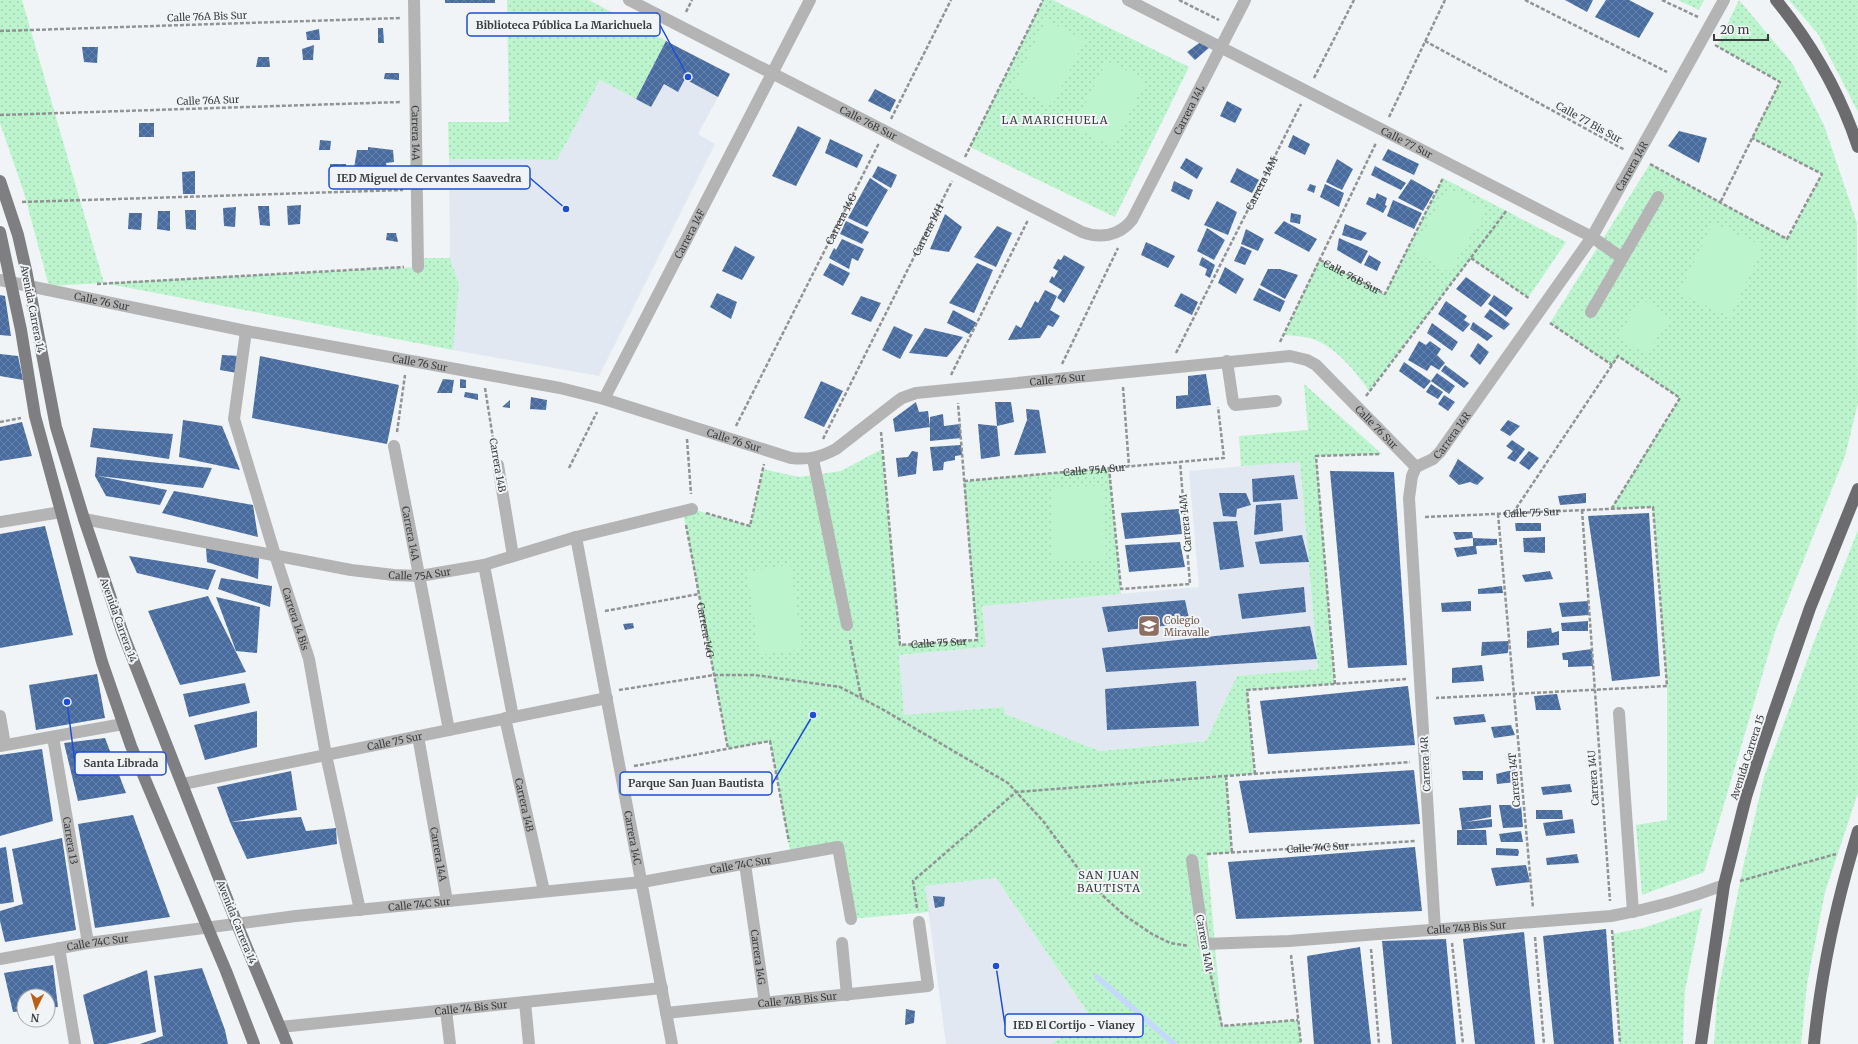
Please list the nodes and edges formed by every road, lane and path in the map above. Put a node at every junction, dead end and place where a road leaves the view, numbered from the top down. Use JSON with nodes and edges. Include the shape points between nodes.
{"nodes":[{"id":1,"x":414,"y":0,"type":"edge"},
{"id":2,"x":629,"y":0,"type":"edge"},
{"id":3,"x":810,"y":0,"type":"edge"},
{"id":4,"x":951,"y":0,"type":"edge"},
{"id":5,"x":1043,"y":0,"type":"edge"},
{"id":6,"x":1128,"y":0,"type":"edge"},
{"id":7,"x":1179,"y":0,"type":"edge"},
{"id":8,"x":1245,"y":0,"type":"edge"},
{"id":9,"x":1354,"y":0,"type":"edge"},
{"id":10,"x":1445,"y":0,"type":"edge"},
{"id":11,"x":1525,"y":0,"type":"edge"},
{"id":12,"x":1662,"y":0,"type":"edge"},
{"id":13,"x":1724,"y":0,"type":"edge"},
{"id":14,"x":1776,"y":0,"type":"edge"},
{"id":15,"x":1683,"y":10,"type":"dead end"},
{"id":16,"x":415,"y":17,"type":"junction"},
{"id":17,"x":1232,"y":26,"type":"junction"},
{"id":18,"x":0,"y":32,"type":"edge"},
{"id":19,"x":1703,"y":38,"type":"junction"},
{"id":20,"x":1425,"y":41,"type":"junction"},
{"id":21,"x":1221,"y":48,"type":"junction"},
{"id":22,"x":772,"y":74,"type":"junction"},
{"id":23,"x":1680,"y":79,"type":"junction"},
{"id":24,"x":1307,"y":92,"type":"junction"},
{"id":25,"x":416,"y":101,"type":"junction"},
{"id":26,"x":0,"y":115,"type":"edge"},
{"id":27,"x":1382,"y":130,"type":"junction"},
{"id":28,"x":885,"y":131,"type":"junction"},
{"id":29,"x":1752,"y":138,"type":"junction"},
{"id":30,"x":1858,"y":147,"type":"edge"},
{"id":31,"x":1637,"y":157,"type":"junction"},
{"id":32,"x":1450,"y":165,"type":"junction"},
{"id":33,"x":958,"y":169,"type":"junction"},
{"id":34,"x":0,"y":181,"type":"edge"},
{"id":35,"x":417,"y":190,"type":"junction"},
{"id":36,"x":1658,"y":196,"type":"dead end"},
{"id":37,"x":1516,"y":199,"type":"junction"},
{"id":38,"x":7,"y":202,"type":"junction"},
{"id":39,"x":1720,"y":203,"type":"junction"},
{"id":40,"x":1034,"y":208,"type":"junction"},
{"id":41,"x":1132,"y":220,"type":"junction"},
{"id":42,"x":0,"y":232,"type":"edge"},
{"id":43,"x":1110,"y":235,"type":"joint"},
{"id":44,"x":1592,"y":238,"type":"junction"},
{"id":45,"x":1471,"y":258,"type":"junction"},
{"id":46,"x":1622,"y":258,"type":"junction"},
{"id":47,"x":1320,"y":260,"type":"junction"},
{"id":48,"x":418,"y":267,"type":"joint"},
{"id":49,"x":6,"y":282,"type":"edge"},
{"id":50,"x":96,"y":284,"type":"dead end"},
{"id":51,"x":29,"y":287,"type":"junction"},
{"id":52,"x":1540,"y":311,"type":"junction"},
{"id":53,"x":1591,"y":312,"type":"dead end"},
{"id":54,"x":246,"y":331,"type":"junction"},
{"id":55,"x":1273,"y":357,"type":"junction"},
{"id":56,"x":408,"y":360,"type":"junction"},
{"id":57,"x":1227,"y":361,"type":"junction"},
{"id":58,"x":1612,"y":365,"type":"junction"},
{"id":59,"x":1169,"y":367,"type":"junction"},
{"id":60,"x":1122,"y":373,"type":"junction"},
{"id":61,"x":482,"y":374,"type":"junction"},
{"id":62,"x":1055,"y":379,"type":"junction"},
{"id":63,"x":957,"y":388,"type":"junction"},
{"id":64,"x":944,"y":390,"type":"junction"},
{"id":65,"x":604,"y":399,"type":"junction"},
{"id":66,"x":1276,"y":401,"type":"dead end"},
{"id":67,"x":1218,"y":404,"type":"dead end"},
{"id":68,"x":1357,"y":407,"type":"junction"},
{"id":69,"x":880,"y":414,"type":"junction"},
{"id":70,"x":35,"y":416,"type":"junction"},
{"id":71,"x":0,"y":422,"type":"edge"},
{"id":72,"x":686,"y":425,"type":"junction"},
{"id":73,"x":730,"y":439,"type":"junction"},
{"id":74,"x":394,"y":446,"type":"joint"},
{"id":75,"x":767,"y":451,"type":"junction"},
{"id":76,"x":1402,"y":453,"type":"junction"},
{"id":77,"x":813,"y":459,"type":"junction"},
{"id":78,"x":1180,"y":462,"type":"junction"},
{"id":79,"x":498,"y":465,"type":"joint"},
{"id":80,"x":1129,"y":466,"type":"junction"},
{"id":81,"x":1416,"y":467,"type":"junction"},
{"id":82,"x":569,"y":468,"type":"dead end"},
{"id":83,"x":1109,"y":468,"type":"junction"},
{"id":84,"x":964,"y":481,"type":"junction"},
{"id":85,"x":1858,"y":489,"type":"edge"},
{"id":86,"x":1611,"y":509,"type":"junction"},
{"id":87,"x":688,"y":510,"type":"junction"},
{"id":88,"x":1582,"y":510,"type":"junction"},
{"id":89,"x":61,"y":512,"type":"junction"},
{"id":90,"x":1512,"y":513,"type":"junction"},
{"id":91,"x":1498,"y":514,"type":"junction"},
{"id":92,"x":1411,"y":517,"type":"junction"},
{"id":93,"x":84,"y":518,"type":"junction"},
{"id":94,"x":0,"y":522,"type":"edge"},
{"id":95,"x":576,"y":537,"type":"junction"},
{"id":96,"x":275,"y":555,"type":"junction"},
{"id":97,"x":513,"y":556,"type":"junction"},
{"id":98,"x":484,"y":565,"type":"junction"},
{"id":99,"x":420,"y":576,"type":"junction"},
{"id":100,"x":699,"y":594,"type":"junction"},
{"id":101,"x":591,"y":614,"type":"junction"},
{"id":102,"x":847,"y":625,"type":"joint"},
{"id":103,"x":714,"y":675,"type":"junction"},
{"id":104,"x":1420,"y":678,"type":"junction"},
{"id":105,"x":1335,"y":684,"type":"junction"},
{"id":106,"x":1595,"y":690,"type":"junction"},
{"id":107,"x":1514,"y":694,"type":"junction"},
{"id":108,"x":606,"y":695,"type":"junction"},
{"id":109,"x":862,"y":698,"type":"junction"},
{"id":110,"x":1421,"y":698,"type":"junction"},
{"id":111,"x":1619,"y":713,"type":"dead end"},
{"id":112,"x":0,"y":716,"type":"edge"},
{"id":113,"x":509,"y":718,"type":"junction"},
{"id":114,"x":123,"y":724,"type":"junction"},
{"id":115,"x":450,"y":730,"type":"junction"},
{"id":116,"x":418,"y":736,"type":"junction"},
{"id":117,"x":53,"y":737,"type":"junction"},
{"id":118,"x":3,"y":745,"type":"edge"},
{"id":119,"x":728,"y":749,"type":"junction"},
{"id":120,"x":326,"y":755,"type":"junction"},
{"id":121,"x":1425,"y":761,"type":"junction"},
{"id":122,"x":620,"y":769,"type":"junction"},
{"id":123,"x":1255,"y":774,"type":"junction"},
{"id":124,"x":1226,"y":776,"type":"junction"},
{"id":125,"x":183,"y":784,"type":"junction"},
{"id":126,"x":1016,"y":792,"type":"junction"},
{"id":127,"x":1858,"y":831,"type":"edge"},
{"id":128,"x":1429,"y":840,"type":"junction"},
{"id":129,"x":1853,"y":850,"type":"junction"},
{"id":130,"x":1232,"y":853,"type":"junction"},
{"id":131,"x":1207,"y":854,"type":"dead end"},
{"id":132,"x":791,"y":855,"type":"junction"},
{"id":133,"x":1192,"y":860,"type":"dead end"},
{"id":134,"x":745,"y":864,"type":"junction"},
{"id":135,"x":642,"y":882,"type":"junction"},
{"id":136,"x":1724,"y":885,"type":"junction"},
{"id":137,"x":544,"y":892,"type":"junction"},
{"id":138,"x":447,"y":901,"type":"junction"},
{"id":139,"x":360,"y":910,"type":"junction"},
{"id":140,"x":1633,"y":912,"type":"junction"},
{"id":141,"x":1611,"y":916,"type":"junction"},
{"id":142,"x":851,"y":920,"type":"dead end"},
{"id":143,"x":919,"y":922,"type":"joint"},
{"id":144,"x":1533,"y":922,"type":"junction"},
{"id":145,"x":237,"y":924,"type":"junction"},
{"id":146,"x":207,"y":928,"type":"junction"},
{"id":147,"x":1450,"y":929,"type":"junction"},
{"id":148,"x":1435,"y":930,"type":"junction"},
{"id":149,"x":1369,"y":935,"type":"junction"},
{"id":150,"x":1289,"y":941,"type":"junction"},
{"id":151,"x":88,"y":943,"type":"junction"},
{"id":152,"x":842,"y":943,"type":"dead end"},
{"id":153,"x":1204,"y":944,"type":"junction"},
{"id":154,"x":59,"y":948,"type":"junction"},
{"id":155,"x":0,"y":959,"type":"edge"},
{"id":156,"x":662,"y":988,"type":"junction"},
{"id":157,"x":847,"y":995,"type":"junction"},
{"id":158,"x":525,"y":1002,"type":"junction"},
{"id":159,"x":765,"y":1003,"type":"junction"},
{"id":160,"x":446,"y":1010,"type":"junction"},
{"id":161,"x":666,"y":1013,"type":"junction"},
{"id":162,"x":1298,"y":1020,"type":"junction"},
{"id":163,"x":280,"y":1027,"type":"junction"},
{"id":164,"x":75,"y":1044,"type":"edge"},
{"id":165,"x":254,"y":1044,"type":"edge"},
{"id":166,"x":287,"y":1044,"type":"edge"},
{"id":167,"x":450,"y":1044,"type":"edge"},
{"id":168,"x":529,"y":1044,"type":"edge"},
{"id":169,"x":672,"y":1044,"type":"edge"},
{"id":170,"x":1301,"y":1044,"type":"edge"},
{"id":171,"x":1379,"y":1044,"type":"edge"},
{"id":172,"x":1463,"y":1044,"type":"edge"},
{"id":173,"x":1544,"y":1044,"type":"edge"},
{"id":174,"x":1620,"y":1044,"type":"edge"},
{"id":175,"x":1701,"y":1044,"type":"edge"},
{"id":176,"x":1814,"y":1044,"type":"edge"}],
"edges":[{"from":1,"to":16,"type":"street","name":"Carrera 14A"},
{"from":2,"to":22,"type":"street","name":"Calle 76B Sur"},
{"from":3,"to":22,"type":"street","name":"Carrera 14F"},
{"from":4,"to":28,"type":"path","name":"Carrera 14G"},
{"from":5,"to":33,"type":"path","name":"Carrera 14H"},
{"from":6,"to":21,"type":"street","name":"Calle 77 Sur"},
{"from":7,"to":17,"type":"path"},
{"from":8,"to":17,"type":"street","name":"Carrera 14L"},
{"from":9,"to":24,"type":"path","name":"Carrera 14M"},
{"from":10,"to":20,"type":"path"},
{"from":11,"to":23,"type":"path"},
{"from":12,"to":15,"type":"path"},
{"from":13,"to":19,"type":"street","name":"Carrera 14R"},
{"from":14,"to":30,"type":"highway","via":[[1815,52],[1844,110]]},
{"from":16,"to":18,"type":"path","name":"Calle 76A Bis Sur"},
{"from":16,"to":25,"type":"street","name":"Carrera 14A"},
{"from":17,"to":21,"type":"street","name":"Carrera 14L"},
{"from":19,"to":23,"type":"street","name":"Carrera 14R"},
{"from":19,"to":29,"type":"path","via":[[1780,82]]},
{"from":20,"to":27,"type":"path"},
{"from":20,"to":31,"type":"path","name":"Calle 77 Bis Sur"},
{"from":21,"to":24,"type":"street","name":"Calle 77 Sur"},
{"from":21,"to":41,"type":"street","name":"Carrera 14L"},
{"from":22,"to":28,"type":"street","name":"Calle 76B Sur"},
{"from":22,"to":65,"type":"street","name":"Carrera 14F"},
{"from":23,"to":31,"type":"street","name":"Carrera 14R"},
{"from":24,"to":27,"type":"street","name":"Calle 77 Sur"},
{"from":24,"to":59,"type":"path","name":"Carrera 14M"},
{"from":25,"to":26,"type":"path","name":"Calle 76A Sur"},
{"from":25,"to":35,"type":"street","name":"Carrera 14A"},
{"from":27,"to":32,"type":"street","name":"Calle 77 Sur"},
{"from":27,"to":47,"type":"path"},
{"from":28,"to":33,"type":"street","name":"Calle 76B Sur"},
{"from":28,"to":73,"type":"path","name":"Carrera 14G"},
{"from":29,"to":39,"type":"path"},
{"from":29,"to":39,"type":"path","name":"Calle 77 Bis Sur","via":[[1822,174],[1788,239]]},
{"from":31,"to":39,"type":"path","name":"Calle 77 Bis Sur"},
{"from":31,"to":44,"type":"street","name":"Carrera 14R"},
{"from":32,"to":37,"type":"street","name":"Calle 77 Sur"},
{"from":32,"to":47,"type":"path","name":"Calle 76B Sur","via":[[1385,294]]},
{"from":33,"to":40,"type":"street","name":"Calle 76B Sur"},
{"from":33,"to":77,"type":"path","name":"Carrera 14H"},
{"from":34,"to":38,"type":"main road","name":"Avenida Carrera 14"},
{"from":35,"to":38,"type":"path"},
{"from":35,"to":48,"type":"street","name":"Carrera 14A"},
{"from":36,"to":46,"type":"street"},
{"from":37,"to":44,"type":"street","name":"Calle 77 Sur"},
{"from":37,"to":45,"type":"path"},
{"from":38,"to":51,"type":"main road","name":"Avenida Carrera 14","via":[[18,235]]},
{"from":40,"to":43,"type":"street","name":"Calle 76B Sur","via":[[1089,234]]},
{"from":40,"to":64,"type":"path"},
{"from":41,"to":43,"type":"street","name":"Carrera 14L"},
{"from":41,"to":62,"type":"path"},
{"from":42,"to":49,"type":"main road","name":"Avenida Carrera 14"},
{"from":44,"to":46,"type":"street","name":"Calle 77 Sur"},
{"from":44,"to":52,"type":"street","name":"Carrera 14R"},
{"from":45,"to":52,"type":"path"},
{"from":45,"to":68,"type":"path"},
{"from":46,"to":53,"type":"street"},
{"from":47,"to":55,"type":"path"},
{"from":48,"to":50,"type":"path"},
{"from":49,"to":51,"type":"street","name":"Calle 76 Sur"},
{"from":49,"to":70,"type":"main road","name":"Avenida Carrera 14"},
{"from":51,"to":54,"type":"street","name":"Calle 76 Sur"},
{"from":51,"to":93,"type":"main road","name":"Avenida Carrera 14","via":[[56,427]]},
{"from":52,"to":58,"type":"path"},
{"from":52,"to":81,"type":"street","name":"Carrera 14R","via":[[1440,452],[1434,459]]},
{"from":54,"to":56,"type":"street","name":"Calle 76 Sur"},
{"from":54,"to":96,"type":"street","name":"Carrera 14 Bis","via":[[234,419]]},
{"from":55,"to":57,"type":"street","name":"Calle 76 Sur"},
{"from":55,"to":68,"type":"street","name":"Calle 76 Sur","via":[[1299,358],[1316,365]]},
{"from":56,"to":61,"type":"street","name":"Calle 76 Sur"},
{"from":56,"to":74,"type":"path"},
{"from":57,"to":59,"type":"street","name":"Calle 76 Sur"},
{"from":57,"to":66,"type":"street","via":[[1233,402],[1236,405]]},
{"from":58,"to":86,"type":"path","via":[[1618,356],[1680,398]]},
{"from":58,"to":90,"type":"path"},
{"from":59,"to":60,"type":"street","name":"Calle 76 Sur"},
{"from":60,"to":62,"type":"street","name":"Calle 76 Sur"},
{"from":60,"to":80,"type":"path"},
{"from":61,"to":65,"type":"street","name":"Calle 76 Sur"},
{"from":61,"to":79,"type":"path","name":"Carrera 14B"},
{"from":62,"to":63,"type":"street","name":"Calle 76 Sur"},
{"from":63,"to":64,"type":"street","name":"Calle 76 Sur"},
{"from":63,"to":84,"type":"path"},
{"from":64,"to":69,"type":"street","name":"Calle 76 Sur","via":[[916,393],[902,398]]},
{"from":65,"to":72,"type":"street","name":"Calle 76 Sur"},
{"from":65,"to":82,"type":"path"},
{"from":67,"to":78,"type":"path","name":"Calle 75A Sur","via":[[1224,458]]},
{"from":68,"to":76,"type":"street","name":"Calle 76 Sur"},
{"from":69,"to":77,"type":"street","name":"Calle 76 Sur","via":[[836,449]]},
{"from":69,"to":84,"type":"path","name":"Calle 75 Sur","via":[[900,645],[977,640]]},
{"from":70,"to":71,"type":"path"},
{"from":70,"to":89,"type":"main road","name":"Avenida Carrera 14"},
{"from":72,"to":73,"type":"street","name":"Calle 76 Sur"},
{"from":72,"to":87,"type":"path","name":"Carrera 14G"},
{"from":73,"to":75,"type":"street","name":"Calle 76 Sur"},
{"from":74,"to":99,"type":"street","name":"Carrera 14A"},
{"from":75,"to":77,"type":"street","name":"Calle 76 Sur","via":[[791,458]]},
{"from":75,"to":87,"type":"path","via":[[750,526]]},
{"from":76,"to":81,"type":"street","name":"Calle 76 Sur"},
{"from":76,"to":105,"type":"path","via":[[1316,456]]},
{"from":77,"to":102,"type":"street"},
{"from":78,"to":80,"type":"path","name":"Calle 75A Sur"},
{"from":78,"to":83,"type":"path","name":"Carrera 14M","via":[[1190,584],[1121,590]]},
{"from":79,"to":97,"type":"street","name":"Carrera 14B"},
{"from":80,"to":83,"type":"path","name":"Calle 75A Sur"},
{"from":81,"to":92,"type":"street","name":"Carrera 14R","via":[[1410,486]]},
{"from":83,"to":84,"type":"path","name":"Calle 75A Sur"},
{"from":85,"to":136,"type":"highway","name":"Avenida Carrera 15","via":[[1810,608],[1760,750]]},
{"from":86,"to":88,"type":"path","name":"Calle 75 Sur"},
{"from":86,"to":106,"type":"path","name":"Calle 75 Sur","via":[[1653,507],[1666,686]]},
{"from":87,"to":95,"type":"street","name":"Calle 75A Sur"},
{"from":87,"to":100,"type":"path","name":"Carrera 14G"},
{"from":88,"to":90,"type":"path","name":"Calle 75 Sur"},
{"from":88,"to":106,"type":"path","name":"Carrera 14U"},
{"from":89,"to":94,"type":"street"},
{"from":89,"to":114,"type":"main road","name":"Avenida Carrera 14","via":[[102,662]]},
{"from":90,"to":91,"type":"path","name":"Calle 75 Sur"},
{"from":91,"to":92,"type":"path","name":"Calle 75 Sur"},
{"from":91,"to":107,"type":"path","name":"Carrera 14T"},
{"from":92,"to":104,"type":"street","name":"Carrera 14R"},
{"from":93,"to":96,"type":"street","name":"Calle 75A Sur"},
{"from":93,"to":125,"type":"main road","name":"Avenida Carrera 14","via":[[123,634]]},
{"from":95,"to":97,"type":"street","name":"Calle 75A Sur"},
{"from":95,"to":101,"type":"street","name":"Carrera 14C"},
{"from":96,"to":99,"type":"street","name":"Calle 75A Sur","via":[[351,570]]},
{"from":96,"to":120,"type":"street","name":"Carrera 14 Bis","via":[[309,659]]},
{"from":97,"to":98,"type":"street","name":"Calle 75A Sur"},
{"from":98,"to":99,"type":"street","name":"Calle 75A Sur"},
{"from":98,"to":113,"type":"street","name":"Carrera 14B"},
{"from":99,"to":115,"type":"street","name":"Carrera 14A"},
{"from":100,"to":101,"type":"path"},
{"from":100,"to":103,"type":"path","name":"Carrera 14G"},
{"from":101,"to":108,"type":"street","name":"Carrera 14C"},
{"from":102,"to":109,"type":"path"},
{"from":103,"to":108,"type":"path"},
{"from":103,"to":109,"type":"path","via":[[755,675],[840,687]]},
{"from":103,"to":119,"type":"path","name":"Carrera 14G"},
{"from":104,"to":105,"type":"path"},
{"from":104,"to":110,"type":"street","name":"Carrera 14R"},
{"from":105,"to":123,"type":"path","via":[[1247,690]]},
{"from":106,"to":107,"type":"path"},
{"from":106,"to":141,"type":"path","name":"Carrera 14U"},
{"from":107,"to":110,"type":"path"},
{"from":107,"to":144,"type":"path","name":"Carrera 14T","via":[[1532,882]]},
{"from":108,"to":113,"type":"street","name":"Calle 75 Sur"},
{"from":108,"to":122,"type":"street","name":"Carrera 14C"},
{"from":109,"to":126,"type":"path","via":[[1008,783]]},
{"from":110,"to":121,"type":"street","name":"Carrera 14R"},
{"from":111,"to":140,"type":"street"},
{"from":112,"to":118,"type":"street"},
{"from":113,"to":115,"type":"street","name":"Calle 75 Sur"},
{"from":113,"to":137,"type":"street","name":"Carrera 14B"},
{"from":114,"to":117,"type":"street"},
{"from":114,"to":146,"type":"main road","name":"Avenida Carrera 14"},
{"from":115,"to":116,"type":"street","name":"Calle 75 Sur"},
{"from":116,"to":120,"type":"street","name":"Calle 75 Sur"},
{"from":116,"to":138,"type":"street","name":"Carrera 14A"},
{"from":117,"to":118,"type":"street"},
{"from":117,"to":151,"type":"street","name":"Carrera 13"},
{"from":119,"to":122,"type":"path"},
{"from":119,"to":132,"type":"path","via":[[770,741]]},
{"from":120,"to":125,"type":"street","name":"Calle 75 Sur"},
{"from":120,"to":139,"type":"street","name":"Carrera 14 Bis"},
{"from":121,"to":123,"type":"path"},
{"from":121,"to":128,"type":"street","name":"Carrera 14R"},
{"from":122,"to":135,"type":"street","name":"Carrera 14C"},
{"from":123,"to":124,"type":"path"},
{"from":124,"to":126,"type":"path"},
{"from":124,"to":130,"type":"path"},
{"from":125,"to":145,"type":"main road","name":"Avenida Carrera 14"},
{"from":126,"to":143,"type":"path","via":[[913,880]]},
{"from":126,"to":153,"type":"path","via":[[1043,821],[1089,883],[1124,915],[1170,943],[1192,947]]},
{"from":127,"to":129,"type":"highway"},
{"from":128,"to":130,"type":"path","name":"Calle 74C Sur"},
{"from":128,"to":148,"type":"street","name":"Carrera 14R"},
{"from":129,"to":136,"type":"path"},
{"from":129,"to":176,"type":"highway","via":[[1829,947]]},
{"from":130,"to":131,"type":"path","name":"Calle 74C Sur"},
{"from":132,"to":134,"type":"street","name":"Calle 74C Sur"},
{"from":132,"to":142,"type":"street","name":"Calle 74C Sur","via":[[838,847]]},
{"from":133,"to":153,"type":"street","name":"Carrera 14M"},
{"from":134,"to":135,"type":"street","name":"Calle 74C Sur"},
{"from":134,"to":159,"type":"street","name":"Carrera 14G"},
{"from":135,"to":137,"type":"street","name":"Calle 74C Sur"},
{"from":135,"to":156,"type":"street","name":"Carrera 14C"},
{"from":136,"to":140,"type":"street","name":"Calle 74B Bis Sur","via":[[1689,899]]},
{"from":136,"to":175,"type":"highway","name":"Avenida Carrera 15"},
{"from":137,"to":138,"type":"street","name":"Calle 74C Sur"},
{"from":138,"to":139,"type":"street","name":"Calle 74C Sur"},
{"from":139,"to":145,"type":"street","name":"Calle 74C Sur"},
{"from":140,"to":141,"type":"street","name":"Calle 74B Bis Sur"},
{"from":141,"to":144,"type":"street","name":"Calle 74B Bis Sur"},
{"from":141,"to":174,"type":"path","name":"Carrera 14U"},
{"from":143,"to":157,"type":"street","name":"Calle 74B Bis Sur","via":[[928,986]]},
{"from":144,"to":147,"type":"street","name":"Calle 74B Bis Sur"},
{"from":144,"to":173,"type":"path","name":"Carrera 14T"},
{"from":145,"to":146,"type":"street","name":"Calle 74C Sur"},
{"from":145,"to":163,"type":"main road","name":"Avenida Carrera 14"},
{"from":146,"to":151,"type":"street","name":"Calle 74C Sur"},
{"from":146,"to":165,"type":"main road","name":"Avenida Carrera 14"},
{"from":147,"to":148,"type":"street","name":"Calle 74B Bis Sur"},
{"from":147,"to":172,"type":"path"},
{"from":148,"to":149,"type":"street","name":"Calle 74B Bis Sur"},
{"from":149,"to":150,"type":"street","name":"Calle 74B Bis Sur"},
{"from":149,"to":171,"type":"path"},
{"from":150,"to":153,"type":"street","name":"Calle 74B Bis Sur"},
{"from":150,"to":162,"type":"path"},
{"from":151,"to":154,"type":"street","name":"Calle 74C Sur"},
{"from":152,"to":157,"type":"street"},
{"from":153,"to":162,"type":"path","name":"Carrera 14M","via":[[1222,1026]]},
{"from":154,"to":155,"type":"street","name":"Calle 74C Sur"},
{"from":154,"to":164,"type":"street"},
{"from":156,"to":158,"type":"street","name":"Calle 74 Bis Sur"},
{"from":156,"to":161,"type":"street","name":"Carrera 14C"},
{"from":157,"to":159,"type":"street","name":"Calle 74B Bis Sur"},
{"from":158,"to":160,"type":"street","name":"Calle 74 Bis Sur"},
{"from":158,"to":168,"type":"street"},
{"from":159,"to":161,"type":"street","name":"Calle 74B Bis Sur"},
{"from":160,"to":163,"type":"street","name":"Calle 74 Bis Sur"},
{"from":160,"to":167,"type":"street"},
{"from":161,"to":169,"type":"street","name":"Carrera 14C"},
{"from":162,"to":170,"type":"path"},
{"from":163,"to":166,"type":"main road","name":"Avenida Carrera 14"}]}
